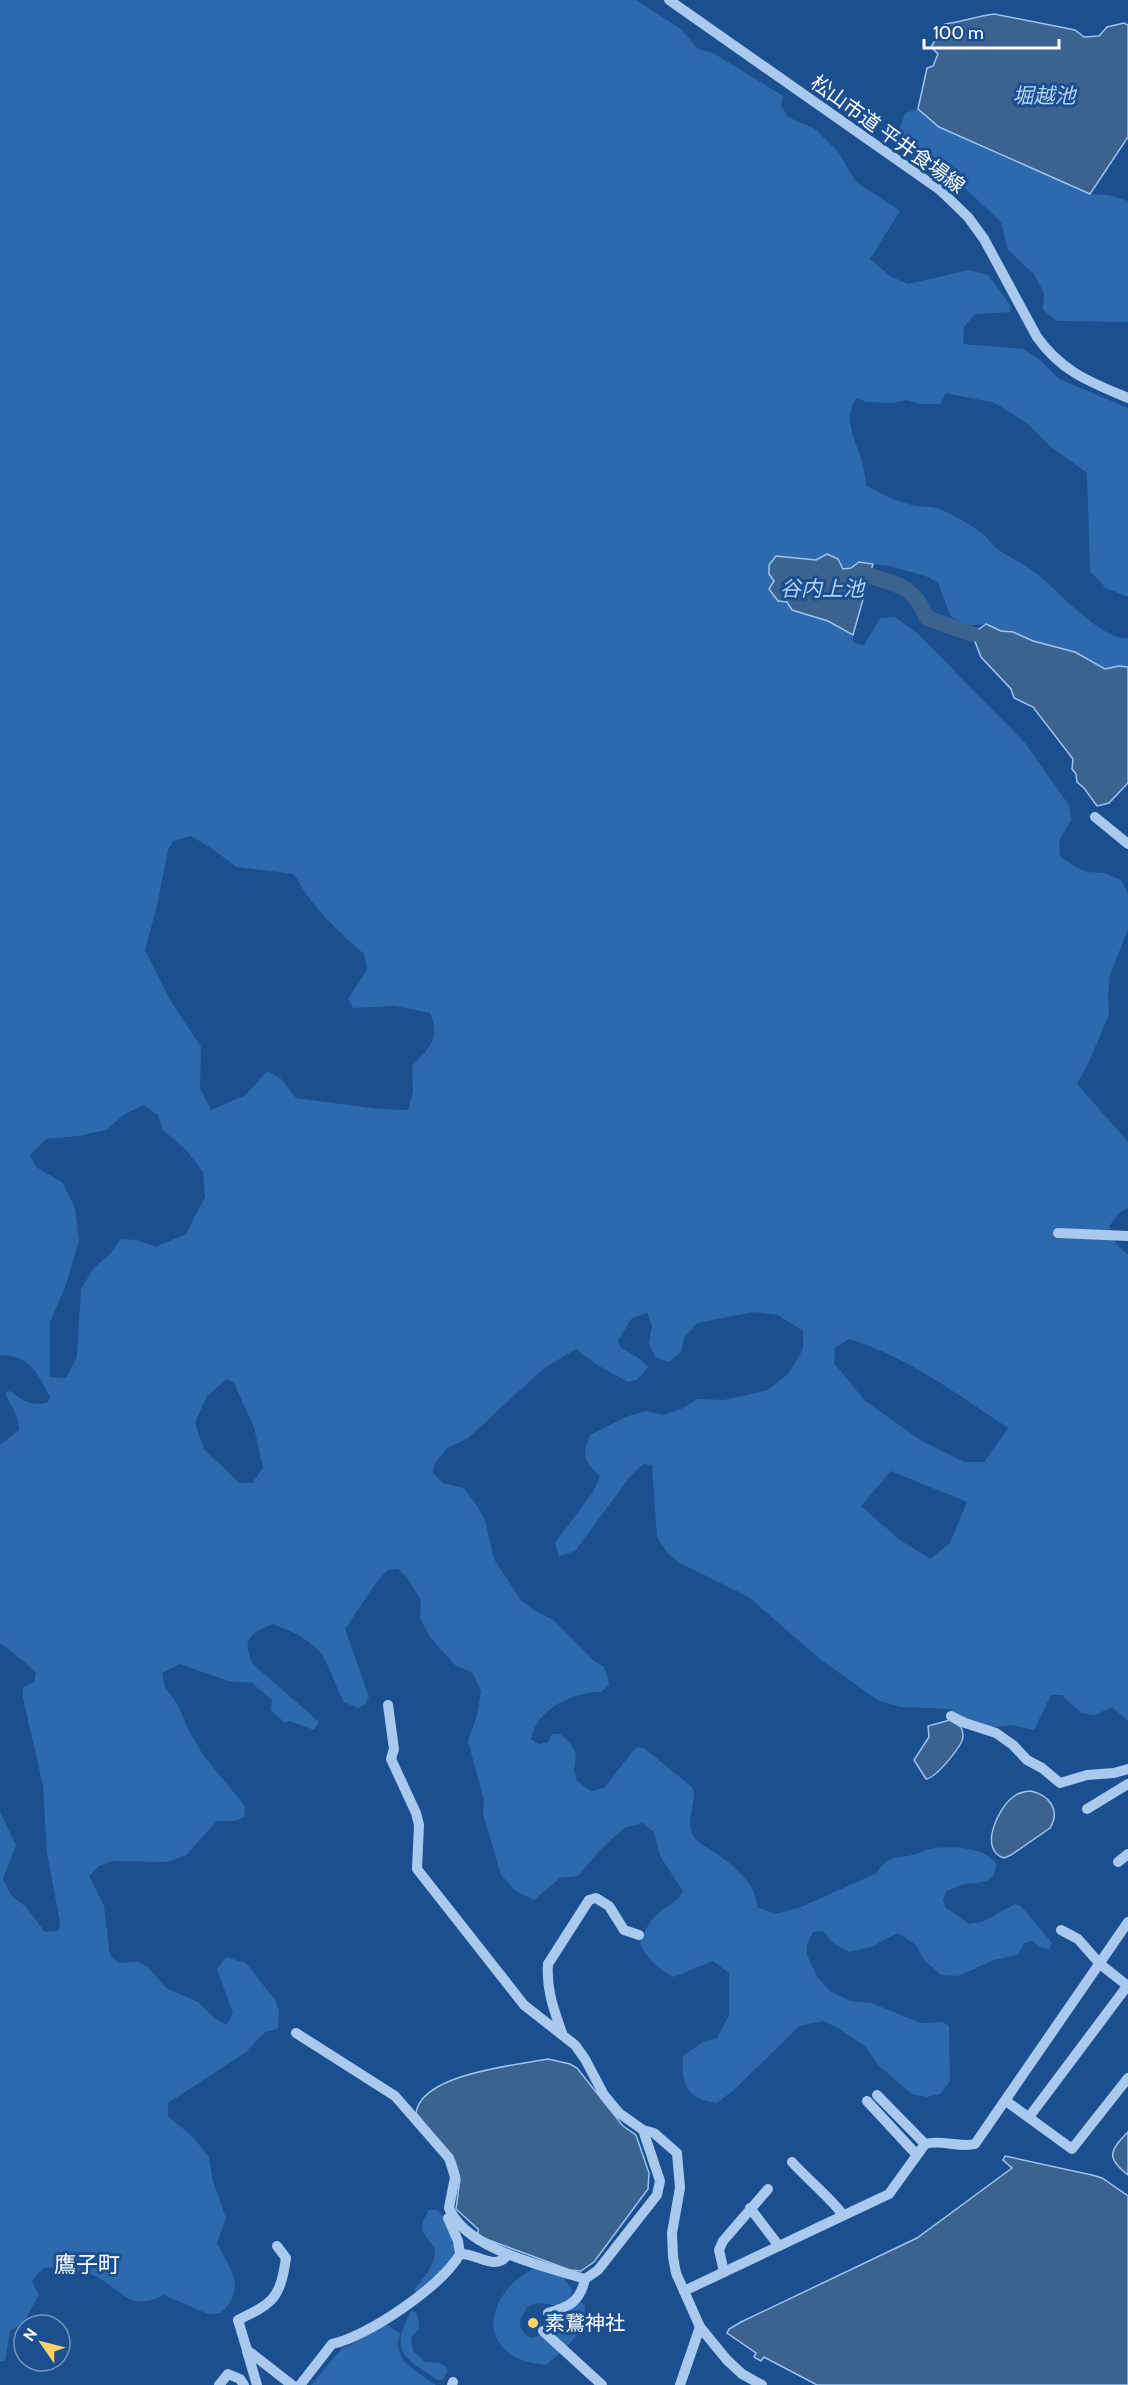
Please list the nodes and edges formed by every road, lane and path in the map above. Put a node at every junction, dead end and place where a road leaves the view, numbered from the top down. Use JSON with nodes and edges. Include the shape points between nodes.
{"nodes":[{"id":1,"x":669,"y":0,"type":"edge"},
{"id":2,"x":1128,"y":398,"type":"edge"},
{"id":3,"x":1095,"y":817,"type":"dead end"},
{"id":4,"x":1128,"y":844,"type":"edge"},
{"id":5,"x":1058,"y":1233,"type":"dead end"},
{"id":6,"x":1128,"y":1236,"type":"edge"},
{"id":7,"x":388,"y":1705,"type":"dead end"},
{"id":8,"x":951,"y":1716,"type":"dead end"},
{"id":9,"x":1128,"y":1769,"type":"edge"},
{"id":10,"x":1128,"y":1784,"type":"edge"},
{"id":11,"x":1088,"y":1809,"type":"dead end"},
{"id":12,"x":1128,"y":1854,"type":"edge"},
{"id":13,"x":1118,"y":1862,"type":"dead end"},
{"id":14,"x":1128,"y":1922,"type":"edge"},
{"id":15,"x":1061,"y":1930,"type":"dead end"},
{"id":16,"x":639,"y":1935,"type":"dead end"},
{"id":17,"x":1100,"y":1964,"type":"junction"},
{"id":18,"x":1128,"y":1986,"type":"edge"},
{"id":19,"x":296,"y":2033,"type":"dead end"},
{"id":20,"x":562,"y":2033,"type":"junction"},
{"id":21,"x":1128,"y":2078,"type":"edge"},
{"id":22,"x":1006,"y":2101,"type":"junction"},
{"id":23,"x":1029,"y":2117,"type":"junction"},
{"id":24,"x":643,"y":2130,"type":"junction"},
{"id":25,"x":925,"y":2144,"type":"junction"},
{"id":26,"x":916,"y":2154,"type":"junction"},
{"id":27,"x":792,"y":2162,"type":"dead end"},
{"id":28,"x":768,"y":2188,"type":"dead end"},
{"id":29,"x":449,"y":2208,"type":"junction"},
{"id":30,"x":750,"y":2208,"type":"junction"},
{"id":31,"x":843,"y":2215,"type":"junction"},
{"id":32,"x":277,"y":2246,"type":"dead end"},
{"id":33,"x":779,"y":2246,"type":"junction"},
{"id":34,"x":459,"y":2254,"type":"junction"},
{"id":35,"x":508,"y":2254,"type":"junction"},
{"id":36,"x":724,"y":2272,"type":"junction"},
{"id":37,"x":585,"y":2279,"type":"junction"},
{"id":38,"x":684,"y":2291,"type":"junction"},
{"id":39,"x":548,"y":2313,"type":"dead end"},
{"id":40,"x":700,"y":2327,"type":"junction"},
{"id":41,"x":543,"y":2331,"type":"dead end"},
{"id":42,"x":247,"y":2350,"type":"junction"},
{"id":43,"x":219,"y":2385,"type":"edge"},
{"id":44,"x":244,"y":2385,"type":"edge"},
{"id":45,"x":257,"y":2385,"type":"edge"},
{"id":46,"x":292,"y":2385,"type":"edge"},
{"id":47,"x":300,"y":2385,"type":"edge"},
{"id":48,"x":602,"y":2385,"type":"edge"},
{"id":49,"x":680,"y":2385,"type":"edge"},
{"id":50,"x":762,"y":2385,"type":"edge"}],
"edges":[{"from":1,"to":2,"type":"street","name":"松山市道 平井食場線","via":[[940,190],[984,239],[1047,351],[1080,378]]},
{"from":3,"to":4,"type":"street"},
{"from":5,"to":6,"type":"street"},
{"from":7,"to":20,"type":"street","via":[[392,1759],[418,1825],[417,1869],[524,2005]]},
{"from":8,"to":9,"type":"street","via":[[996,1733],[1060,1783]]},
{"from":10,"to":11,"type":"street"},
{"from":12,"to":13,"type":"street"},
{"from":14,"to":17,"type":"street"},
{"from":15,"to":17,"type":"street","via":[[1078,1939]]},
{"from":16,"to":20,"type":"street","via":[[624,1930],[609,1906],[596,1898],[589,1900],[548,1964],[551,1999]]},
{"from":17,"to":18,"type":"street"},
{"from":17,"to":22,"type":"street"},
{"from":18,"to":23,"type":"street"},
{"from":19,"to":29,"type":"street","via":[[395,2096],[449,2158],[455,2177]]},
{"from":20,"to":24,"type":"street","via":[[585,2059],[604,2095],[619,2113]]},
{"from":21,"to":23,"type":"street","via":[[1072,2149]]},
{"from":22,"to":23,"type":"street"},
{"from":22,"to":25,"type":"street","via":[[975,2144]]},
{"from":24,"to":37,"type":"street","via":[[660,2181],[657,2195],[598,2270]]},
{"from":24,"to":38,"type":"street","via":[[654,2133],[677,2153],[680,2188],[672,2234],[673,2257]]},
{"from":25,"to":26,"type":"street"},
{"from":25,"to":26,"type":"street","via":[[872,2098]]},
{"from":26,"to":31,"type":"street","via":[[889,2194]]},
{"from":27,"to":31,"type":"street"},
{"from":28,"to":30,"type":"street"},
{"from":29,"to":34,"type":"street"},
{"from":29,"to":35,"type":"street","via":[[455,2221],[470,2235]]},
{"from":30,"to":33,"type":"street"},
{"from":30,"to":36,"type":"street","via":[[719,2250]]},
{"from":31,"to":33,"type":"street"},
{"from":32,"to":42,"type":"street","via":[[286,2258],[283,2279],[272,2300],[238,2320]]},
{"from":33,"to":36,"type":"street"},
{"from":34,"to":35,"type":"street","via":[[496,2262]]},
{"from":34,"to":47,"type":"street","via":[[445,2273],[392,2315],[347,2341],[332,2344]]},
{"from":35,"to":37,"type":"street"},
{"from":36,"to":38,"type":"street"},
{"from":37,"to":39,"type":"street","via":[[582,2290],[568,2307]]},
{"from":38,"to":40,"type":"street"},
{"from":40,"to":49,"type":"street"},
{"from":40,"to":50,"type":"street","via":[[727,2360]]},
{"from":41,"to":48,"type":"street"},
{"from":42,"to":45,"type":"street"},
{"from":42,"to":46,"type":"street"},
{"from":43,"to":44,"type":"street","via":[[228,2374]]}]}
